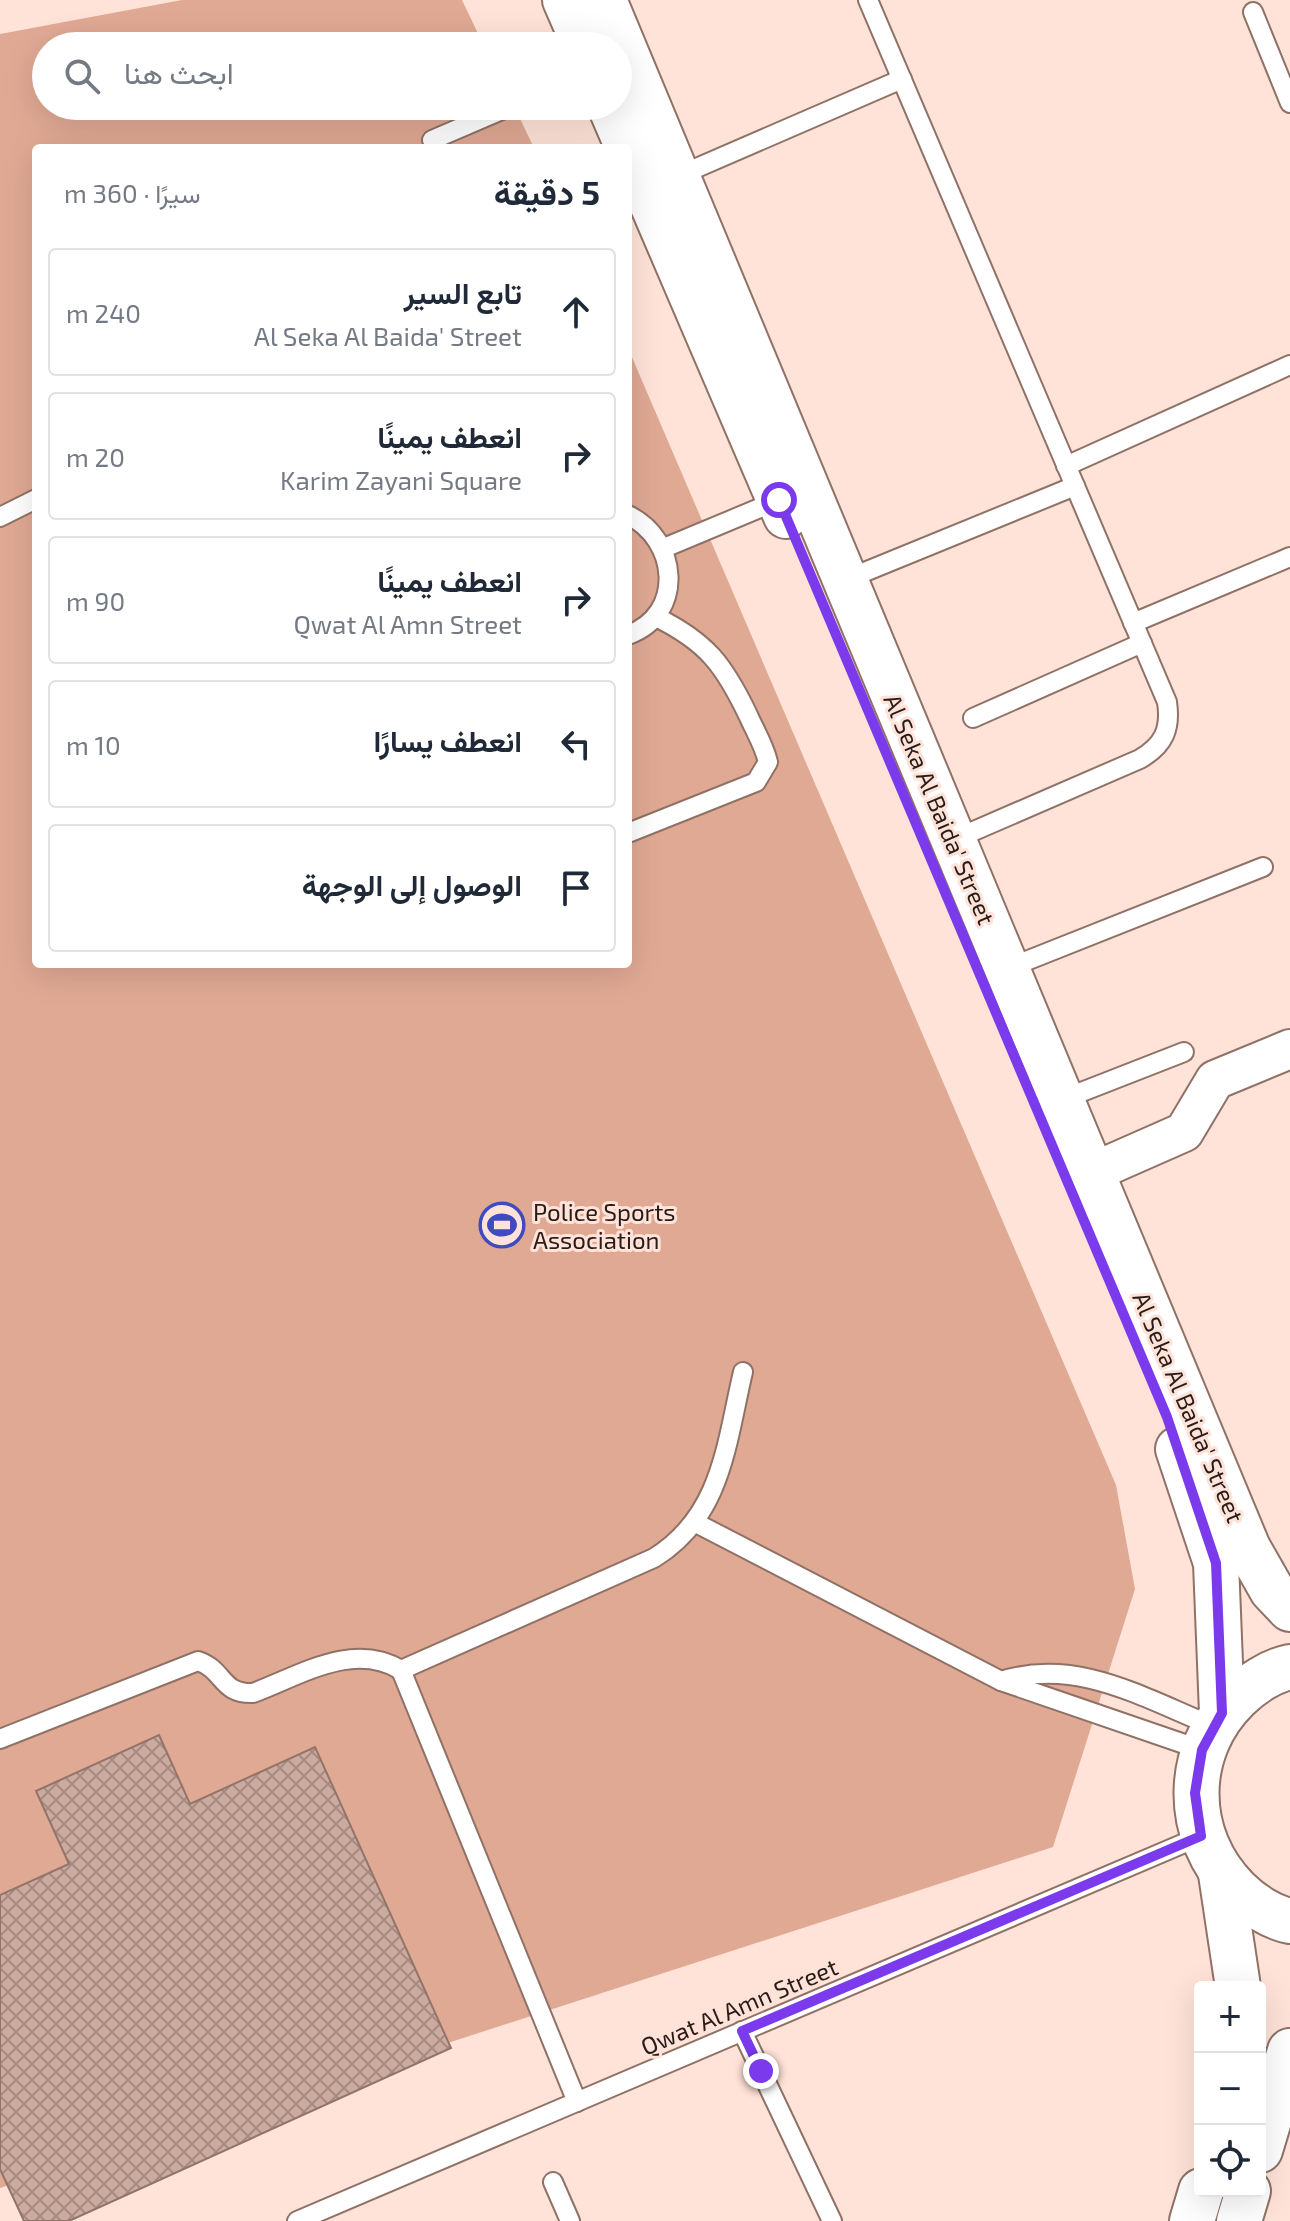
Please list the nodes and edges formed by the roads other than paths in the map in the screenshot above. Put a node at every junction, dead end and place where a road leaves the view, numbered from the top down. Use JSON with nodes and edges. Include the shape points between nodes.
{"nodes":[{"id":1,"x":565,"y":0,"type":"edge"},
{"id":2,"x":604,"y":0,"type":"edge"},
{"id":3,"x":868,"y":0,"type":"edge"},
{"id":4,"x":1253,"y":12,"type":"dead end"},
{"id":5,"x":579,"y":32,"type":"edge"},
{"id":6,"x":612,"y":32,"type":"edge"},
{"id":7,"x":902,"y":79,"type":"junction"},
{"id":8,"x":1290,"y":103,"type":"edge"},
{"id":9,"x":632,"y":113,"type":"edge"},
{"id":10,"x":478,"y":120,"type":"edge"},
{"id":11,"x":617,"y":120,"type":"edge"},
{"id":12,"x":432,"y":140,"type":"dead end"},
{"id":13,"x":628,"y":144,"type":"edge"},
{"id":14,"x":632,"y":152,"type":"edge"},
{"id":15,"x":652,"y":194,"type":"edge"},
{"id":16,"x":1290,"y":365,"type":"edge"},
{"id":17,"x":1066,"y":466,"type":"junction"},
{"id":18,"x":1075,"y":486,"type":"junction"},
{"id":19,"x":779,"y":500,"type":"junction"},
{"id":20,"x":32,"y":501,"type":"edge"},
{"id":21,"x":0,"y":517,"type":"edge"},
{"id":22,"x":632,"y":518,"type":"edge"},
{"id":23,"x":664,"y":548,"type":"junction"},
{"id":24,"x":1290,"y":557,"type":"edge"},
{"id":25,"x":845,"y":580,"type":"junction"},
{"id":26,"x":656,"y":617,"type":"junction"},
{"id":27,"x":1133,"y":623,"type":"junction"},
{"id":28,"x":632,"y":632,"type":"edge"},
{"id":29,"x":1142,"y":643,"type":"junction"},
{"id":30,"x":973,"y":718,"type":"dead end"},
{"id":31,"x":632,"y":831,"type":"edge"},
{"id":32,"x":953,"y":840,"type":"junction"},
{"id":33,"x":1263,"y":867,"type":"dead end"},
{"id":34,"x":1006,"y":969,"type":"junction"},
{"id":35,"x":1290,"y":1049,"type":"edge"},
{"id":36,"x":1184,"y":1052,"type":"dead end"},
{"id":37,"x":1061,"y":1100,"type":"junction"},
{"id":38,"x":1091,"y":1173,"type":"junction"},
{"id":39,"x":743,"y":1372,"type":"dead end"},
{"id":40,"x":696,"y":1523,"type":"junction"},
{"id":41,"x":1290,"y":1609,"type":"edge"},
{"id":42,"x":1290,"y":1667,"type":"edge"},
{"id":43,"x":401,"y":1670,"type":"junction"},
{"id":44,"x":1001,"y":1681,"type":"junction"},
{"id":45,"x":1212,"y":1730,"type":"junction"},
{"id":46,"x":0,"y":1739,"type":"edge"},
{"id":47,"x":1201,"y":1836,"type":"junction"},
{"id":48,"x":1221,"y":1874,"type":"junction"},
{"id":49,"x":1290,"y":1921,"type":"edge"},
{"id":50,"x":1237,"y":1981,"type":"edge"},
{"id":51,"x":742,"y":2031,"type":"junction"},
{"id":52,"x":1290,"y":2051,"type":"edge"},
{"id":53,"x":577,"y":2102,"type":"junction"},
{"id":54,"x":1266,"y":2130,"type":"edge"},
{"id":55,"x":553,"y":2182,"type":"dead end"},
{"id":56,"x":1199,"y":2197,"type":"edge"},
{"id":57,"x":1246,"y":2197,"type":"edge"},
{"id":58,"x":297,"y":2221,"type":"edge"},
{"id":59,"x":570,"y":2221,"type":"edge"},
{"id":60,"x":832,"y":2221,"type":"edge"},
{"id":61,"x":1192,"y":2221,"type":"edge"},
{"id":62,"x":1239,"y":2221,"type":"edge"}],
"edges":[{"from":1,"to":5,"type":"street"},
{"from":2,"to":6,"type":"street","name":"Al Seka Al Baida' Street"},
{"from":3,"to":7,"type":"lane"},
{"from":4,"to":8,"type":"lane"},
{"from":7,"to":15,"type":"lane"},
{"from":7,"to":17,"type":"lane"},
{"from":9,"to":15,"type":"street","name":"Al Seka Al Baida' Street"},
{"from":10,"to":12,"type":"lane"},
{"from":11,"to":13,"type":"street","name":"Al Seka Al Baida' Street"},
{"from":14,"to":15,"type":"street","name":"Al Seka Al Baida' Street"},
{"from":15,"to":19,"type":"street","name":"Al Seka Al Baida' Street"},
{"from":15,"to":25,"type":"street","name":"Al Seka Al Baida' Street"},
{"from":16,"to":17,"type":"lane"},
{"from":17,"to":18,"type":"lane"},
{"from":18,"to":25,"type":"lane"},
{"from":18,"to":27,"type":"lane"},
{"from":19,"to":23,"type":"lane"},
{"from":19,"to":45,"type":"street","name":"Al Seka Al Baida' Street","via":[[1167,1417],[1216,1563]]},
{"from":20,"to":21,"type":"lane"},
{"from":22,"to":23,"type":"lane","via":[[650,529]]},
{"from":23,"to":26,"type":"lane","via":[[669,583]]},
{"from":24,"to":27,"type":"lane"},
{"from":25,"to":32,"type":"street","name":"Al Seka Al Baida' Street"},
{"from":26,"to":28,"type":"lane"},
{"from":26,"to":31,"type":"lane","via":[[685,631],[717,660],[730,677],[768,762],[756,782]]},
{"from":27,"to":29,"type":"lane"},
{"from":29,"to":30,"type":"lane"},
{"from":29,"to":32,"type":"lane","via":[[1167,702],[1165,736],[1155,750]]},
{"from":32,"to":34,"type":"street","name":"Al Seka Al Baida' Street"},
{"from":33,"to":34,"type":"lane"},
{"from":34,"to":37,"type":"street","name":"Al Seka Al Baida' Street"},
{"from":35,"to":38,"type":"street","via":[[1215,1080],[1184,1132]]},
{"from":36,"to":37,"type":"lane"},
{"from":37,"to":38,"type":"street","name":"Al Seka Al Baida' Street"},
{"from":38,"to":41,"type":"street","name":"Al Seka Al Baida' Street","via":[[1248,1548],[1272,1590]]},
{"from":39,"to":40,"type":"lane","via":[[714,1492]]},
{"from":40,"to":43,"type":"lane","via":[[654,1558]]},
{"from":40,"to":44,"type":"lane"},
{"from":42,"to":45,"type":"street","via":[[1249,1686]]},
{"from":43,"to":46,"type":"lane","via":[[363,1656],[240,1694],[227,1687],[211,1665],[198,1661]]},
{"from":43,"to":53,"type":"lane"},
{"from":44,"to":45,"type":"lane"},
{"from":44,"to":45,"type":"lane","via":[[1039,1672],[1077,1674]]},
{"from":45,"to":47,"type":"street","name":"Al Seka Al Baida' Street","via":[[1195,1793]]},
{"from":47,"to":48,"type":"street","name":"Al Seka Al Baida' Street"},
{"from":47,"to":51,"type":"lane","name":"Qwat Al Amn Street"},
{"from":48,"to":49,"type":"street","via":[[1249,1901]]},
{"from":48,"to":50,"type":"street"},
{"from":51,"to":53,"type":"lane","name":"Qwat Al Amn Street"},
{"from":51,"to":60,"type":"lane"},
{"from":52,"to":54,"type":"street"},
{"from":53,"to":58,"type":"lane","name":"Qwat Al Amn Street"},
{"from":55,"to":59,"type":"lane"},
{"from":56,"to":61,"type":"street"},
{"from":57,"to":62,"type":"street"}]}
